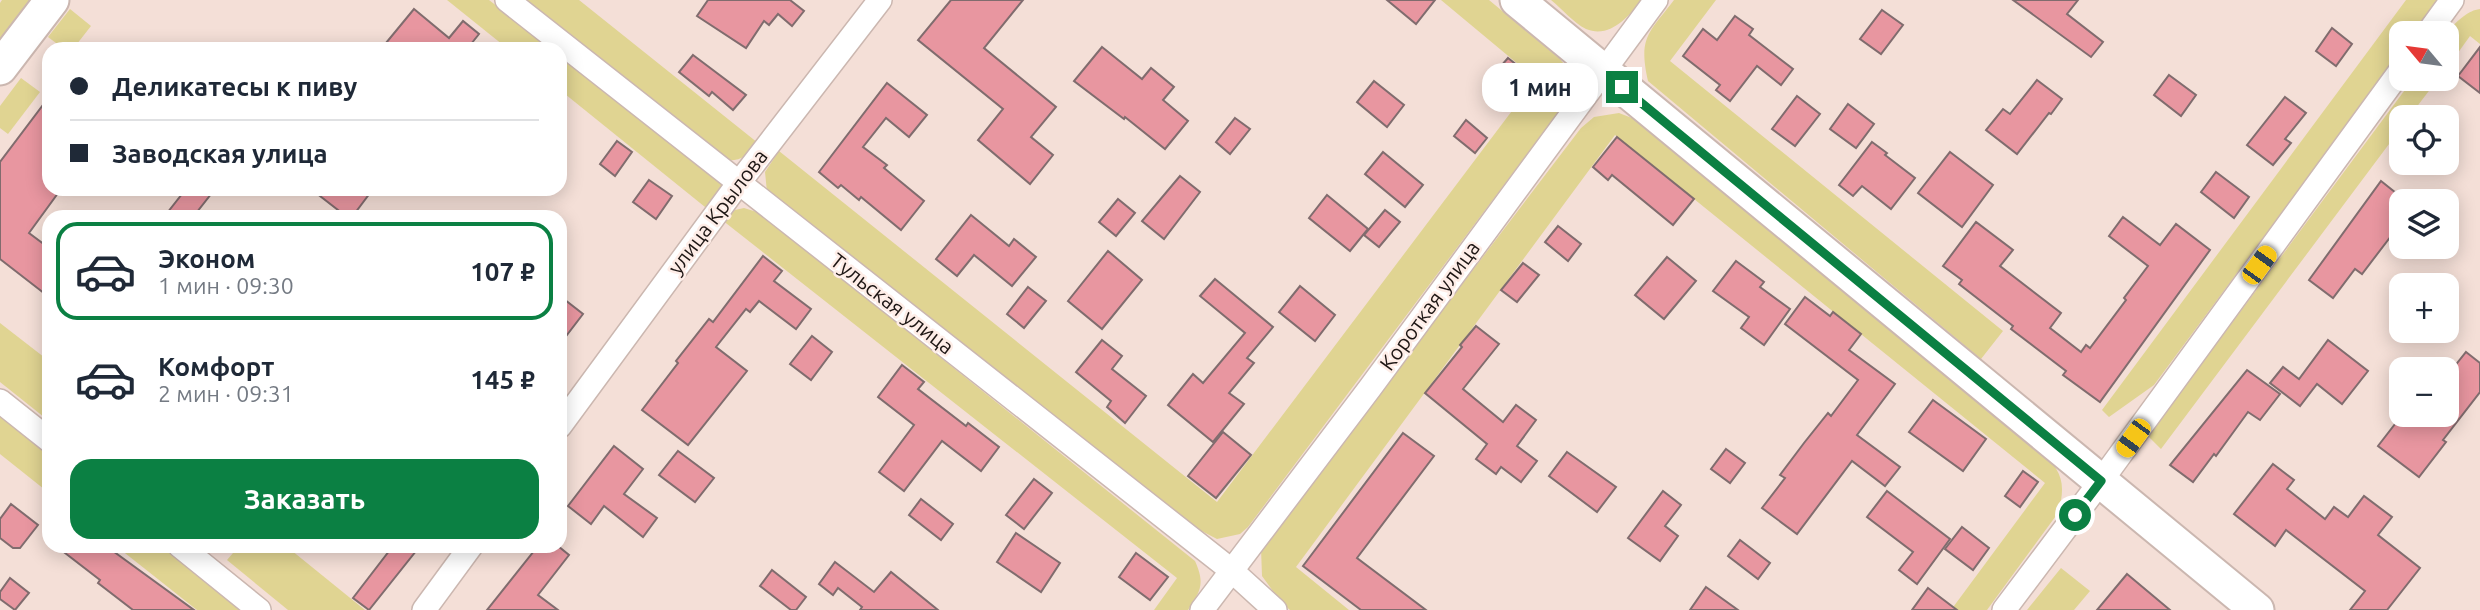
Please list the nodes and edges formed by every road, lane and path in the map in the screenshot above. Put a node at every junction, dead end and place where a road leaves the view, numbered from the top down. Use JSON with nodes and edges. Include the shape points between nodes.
{"nodes":[{"id":1,"x":52,"y":0,"type":"edge"},
{"id":2,"x":507,"y":0,"type":"edge"},
{"id":3,"x":880,"y":0,"type":"edge"},
{"id":4,"x":1517,"y":0,"type":"edge"},
{"id":5,"x":1656,"y":0,"type":"edge"},
{"id":6,"x":2452,"y":0,"type":"edge"},
{"id":7,"x":2437,"y":21,"type":"edge"},
{"id":8,"x":560,"y":42,"type":"edge"},
{"id":9,"x":567,"y":48,"type":"edge"},
{"id":10,"x":0,"y":68,"type":"edge"},
{"id":11,"x":1603,"y":71,"type":"junction"},
{"id":12,"x":2389,"y":87,"type":"edge"},
{"id":13,"x":738,"y":184,"type":"junction"},
{"id":14,"x":0,"y":401,"type":"edge"},
{"id":15,"x":567,"y":416,"type":"edge"},
{"id":16,"x":42,"y":434,"type":"edge"},
{"id":17,"x":2101,"y":481,"type":"junction"},
{"id":18,"x":189,"y":553,"type":"edge"},
{"id":19,"x":466,"y":553,"type":"edge"},
{"id":20,"x":1231,"y":570,"type":"junction"},
{"id":21,"x":259,"y":610,"type":"edge"},
{"id":22,"x":424,"y":610,"type":"edge"},
{"id":23,"x":1202,"y":610,"type":"edge"},
{"id":24,"x":1275,"y":610,"type":"edge"},
{"id":25,"x":2004,"y":610,"type":"edge"},
{"id":26,"x":2257,"y":610,"type":"edge"}],
"edges":[{"from":1,"to":10,"type":"main road"},
{"from":2,"to":8,"type":"street","name":"Тульская улица"},
{"from":3,"to":13,"type":"street","name":"улица Крылова"},
{"from":4,"to":11,"type":"main road"},
{"from":5,"to":11,"type":"street","name":"Короткая улица"},
{"from":6,"to":7,"type":"street"},
{"from":9,"to":13,"type":"street","name":"Тульская улица"},
{"from":11,"to":17,"type":"main road"},
{"from":11,"to":20,"type":"street","name":"Короткая улица"},
{"from":12,"to":17,"type":"street"},
{"from":13,"to":15,"type":"street","name":"улица Крылова"},
{"from":13,"to":20,"type":"street","name":"Тульская улица"},
{"from":14,"to":16,"type":"street"},
{"from":17,"to":25,"type":"street"},
{"from":17,"to":26,"type":"main road"},
{"from":18,"to":21,"type":"street"},
{"from":19,"to":22,"type":"street"},
{"from":20,"to":23,"type":"street","name":"Короткая улица"},
{"from":20,"to":24,"type":"street","name":"Тульская улица"}]}
